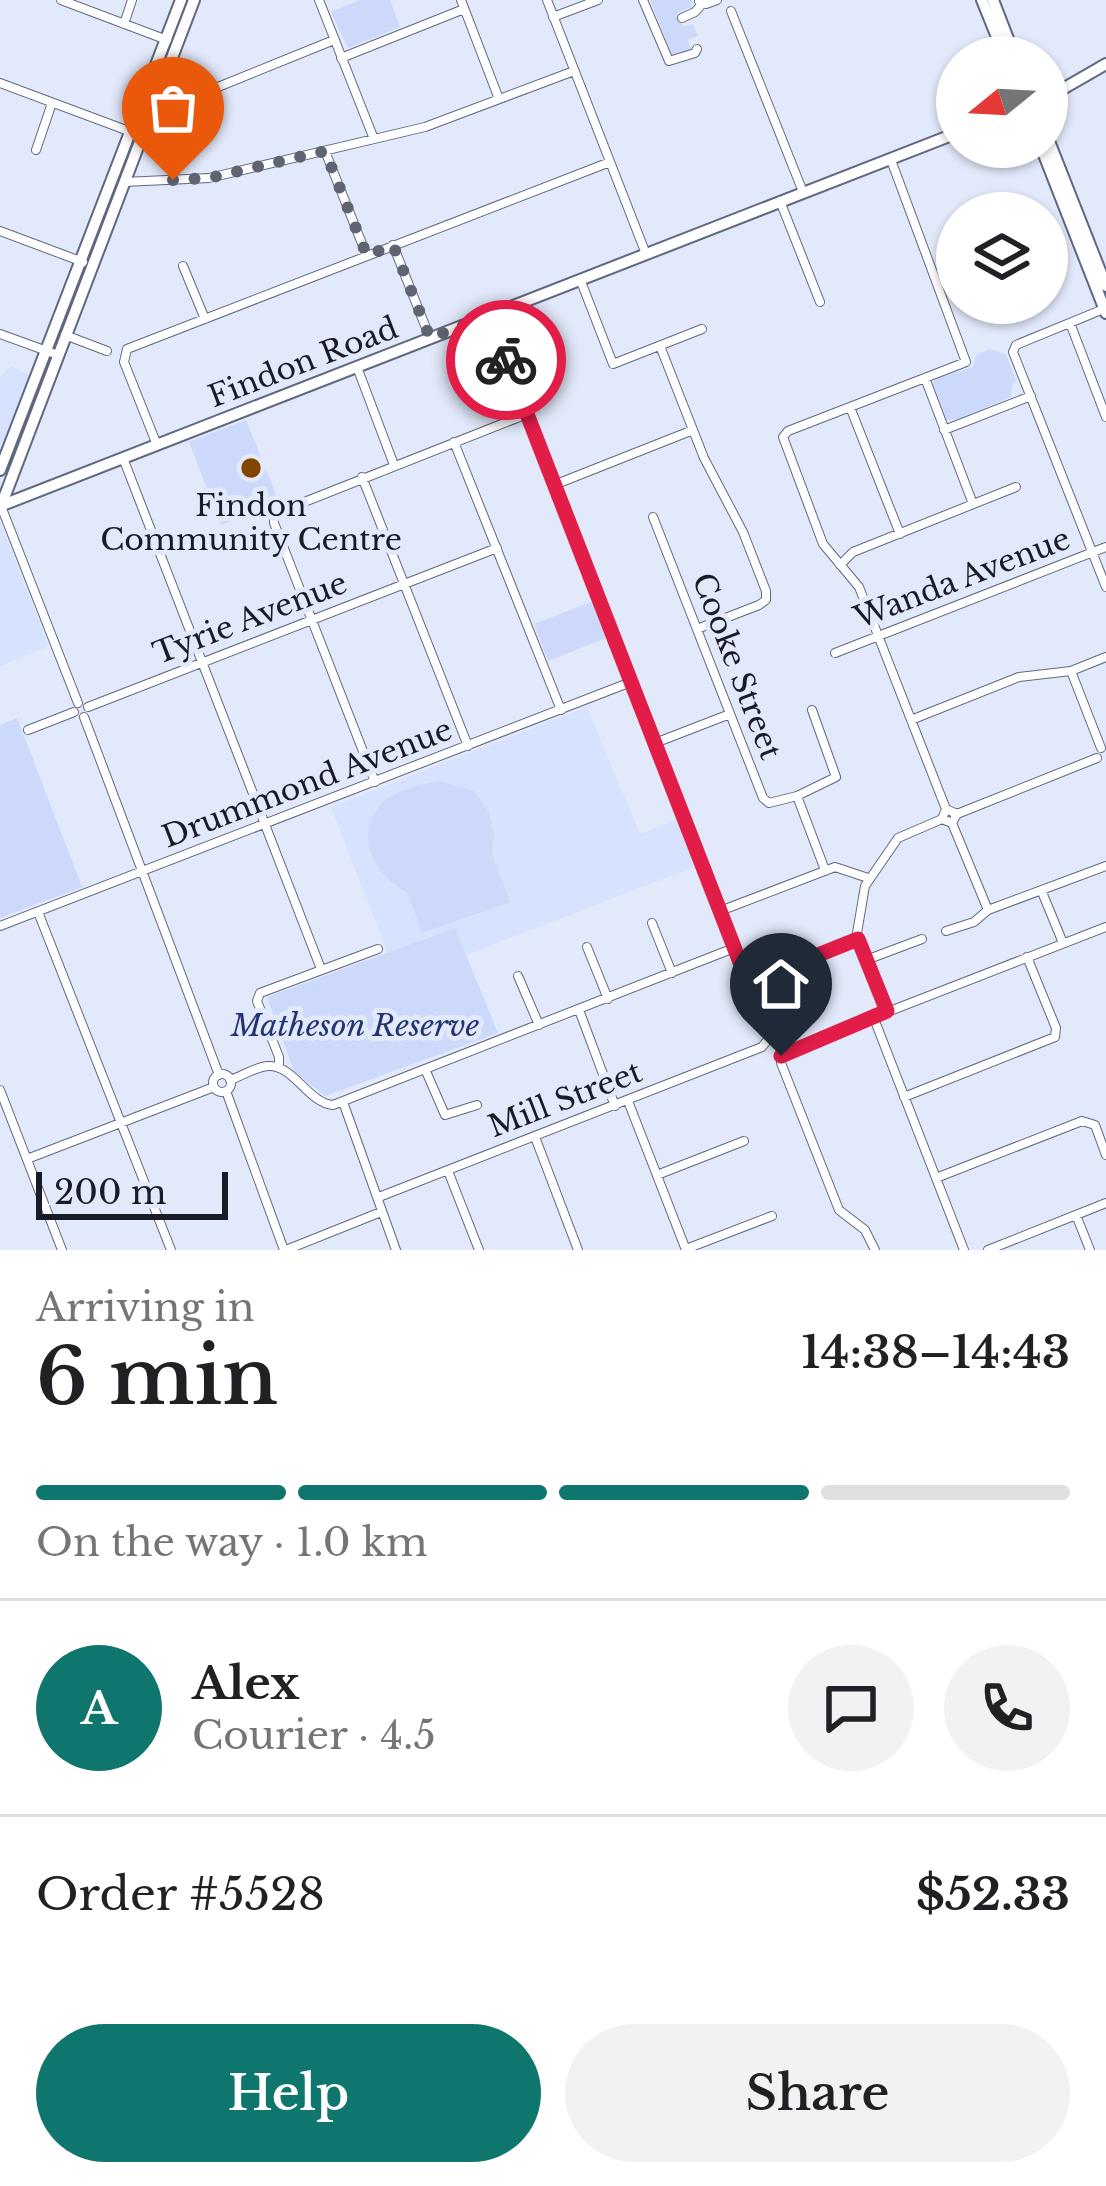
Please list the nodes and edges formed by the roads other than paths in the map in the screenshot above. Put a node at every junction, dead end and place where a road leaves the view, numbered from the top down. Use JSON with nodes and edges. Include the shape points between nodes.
{"nodes":[{"id":1,"x":62,"y":0,"type":"edge"},
{"id":2,"x":132,"y":0,"type":"edge"},
{"id":3,"x":181,"y":0,"type":"edge"},
{"id":4,"x":194,"y":0,"type":"edge"},
{"id":5,"x":319,"y":0,"type":"edge"},
{"id":6,"x":547,"y":0,"type":"edge"},
{"id":7,"x":598,"y":0,"type":"edge"},
{"id":8,"x":643,"y":0,"type":"edge"},
{"id":9,"x":717,"y":0,"type":"edge"},
{"id":10,"x":982,"y":0,"type":"edge"},
{"id":11,"x":993,"y":0,"type":"edge"},
{"id":12,"x":700,"y":2,"type":"edge"},
{"id":13,"x":463,"y":4,"type":"edge"},
{"id":14,"x":731,"y":11,"type":"dead end"},
{"id":15,"x":553,"y":17,"type":"junction"},
{"id":16,"x":682,"y":17,"type":"dead end"},
{"id":17,"x":124,"y":24,"type":"junction"},
{"id":18,"x":997,"y":36,"type":"edge"},
{"id":19,"x":1007,"y":36,"type":"edge"},
{"id":20,"x":334,"y":40,"type":"junction"},
{"id":21,"x":172,"y":42,"type":"junction"},
{"id":22,"x":697,"y":49,"type":"dead end"},
{"id":23,"x":341,"y":58,"type":"junction"},
{"id":24,"x":1106,"y":64,"type":"edge"},
{"id":25,"x":574,"y":71,"type":"junction"},
{"id":26,"x":160,"y":75,"type":"junction"},
{"id":27,"x":0,"y":83,"type":"edge"},
{"id":28,"x":1068,"y":84,"type":"edge"},
{"id":29,"x":500,"y":99,"type":"junction"},
{"id":30,"x":52,"y":104,"type":"junction"},
{"id":31,"x":136,"y":134,"type":"junction"},
{"id":32,"x":374,"y":139,"type":"junction"},
{"id":33,"x":936,"y":141,"type":"edge"},
{"id":34,"x":36,"y":150,"type":"dead end"},
{"id":35,"x":325,"y":151,"type":"junction"},
{"id":36,"x":890,"y":160,"type":"junction"},
{"id":37,"x":610,"y":162,"type":"junction"},
{"id":38,"x":1051,"y":168,"type":"edge"},
{"id":39,"x":1059,"y":168,"type":"edge"},
{"id":40,"x":119,"y":180,"type":"junction"},
{"id":41,"x":803,"y":192,"type":"junction"},
{"id":42,"x":780,"y":201,"type":"junction"},
{"id":43,"x":0,"y":231,"type":"edge"},
{"id":44,"x":1083,"y":236,"type":"junction"},
{"id":45,"x":393,"y":245,"type":"junction"},
{"id":46,"x":646,"y":254,"type":"junction"},
{"id":47,"x":367,"y":256,"type":"junction"},
{"id":48,"x":86,"y":263,"type":"junction"},
{"id":49,"x":183,"y":266,"type":"dead end"},
{"id":50,"x":580,"y":279,"type":"junction"},
{"id":51,"x":1106,"y":286,"type":"edge"},
{"id":52,"x":820,"y":302,"type":"dead end"},
{"id":53,"x":1106,"y":310,"type":"edge"},
{"id":54,"x":488,"y":316,"type":"junction"},
{"id":55,"x":205,"y":319,"type":"junction"},
{"id":56,"x":1070,"y":322,"type":"junction"},
{"id":57,"x":702,"y":329,"type":"dead end"},
{"id":58,"x":0,"y":334,"type":"edge"},
{"id":59,"x":65,"y":334,"type":"junction"},
{"id":60,"x":430,"y":338,"type":"junction"},
{"id":61,"x":660,"y":346,"type":"junction"},
{"id":62,"x":45,"y":351,"type":"junction"},
{"id":63,"x":107,"y":351,"type":"dead end"},
{"id":64,"x":58,"y":356,"type":"junction"},
{"id":65,"x":357,"y":367,"type":"junction"},
{"id":66,"x":925,"y":378,"type":"junction"},
{"id":67,"x":1031,"y":396,"type":"junction"},
{"id":68,"x":850,"y":407,"type":"junction"},
{"id":69,"x":527,"y":414,"type":"junction"},
{"id":70,"x":1106,"y":417,"type":"edge"},
{"id":71,"x":693,"y":430,"type":"junction"},
{"id":72,"x":944,"y":430,"type":"junction"},
{"id":73,"x":454,"y":442,"type":"junction"},
{"id":74,"x":157,"y":445,"type":"junction"},
{"id":75,"x":123,"y":458,"type":"junction"},
{"id":76,"x":394,"y":465,"type":"junction"},
{"id":77,"x":0,"y":470,"type":"edge"},
{"id":78,"x":362,"y":477,"type":"junction"},
{"id":79,"x":11,"y":479,"type":"junction"},
{"id":80,"x":554,"y":485,"type":"junction"},
{"id":81,"x":1016,"y":487,"type":"dead end"},
{"id":82,"x":28,"y":495,"type":"junction"},
{"id":83,"x":0,"y":505,"type":"edge"},
{"id":84,"x":973,"y":505,"type":"junction"},
{"id":85,"x":653,"y":517,"type":"dead end"},
{"id":86,"x":900,"y":534,"type":"junction"},
{"id":87,"x":1106,"y":547,"type":"edge"},
{"id":88,"x":496,"y":548,"type":"junction"},
{"id":89,"x":1093,"y":552,"type":"junction"},
{"id":90,"x":840,"y":565,"type":"junction"},
{"id":91,"x":404,"y":584,"type":"junction"},
{"id":92,"x":1106,"y":587,"type":"edge"},
{"id":93,"x":313,"y":620,"type":"junction"},
{"id":94,"x":697,"y":629,"type":"junction"},
{"id":95,"x":879,"y":636,"type":"junction"},
{"id":96,"x":836,"y":653,"type":"dead end"},
{"id":97,"x":1106,"y":657,"type":"edge"},
{"id":98,"x":203,"y":663,"type":"junction"},
{"id":99,"x":1071,"y":671,"type":"junction"},
{"id":100,"x":631,"y":682,"type":"junction"},
{"id":101,"x":81,"y":710,"type":"junction"},
{"id":102,"x":561,"y":710,"type":"junction"},
{"id":103,"x":812,"y":710,"type":"dead end"},
{"id":104,"x":730,"y":714,"type":"junction"},
{"id":105,"x":911,"y":720,"type":"junction"},
{"id":106,"x":28,"y":730,"type":"dead end"},
{"id":107,"x":655,"y":743,"type":"junction"},
{"id":108,"x":468,"y":746,"type":"junction"},
{"id":109,"x":1103,"y":754,"type":"edge"},
{"id":110,"x":375,"y":782,"type":"junction"},
{"id":111,"x":797,"y":796,"type":"junction"},
{"id":112,"x":944,"y":814,"type":"junction"},
{"id":113,"x":955,"y":819,"type":"junction"},
{"id":114,"x":266,"y":824,"type":"junction"},
{"id":115,"x":1106,"y":866,"type":"edge"},
{"id":116,"x":825,"y":870,"type":"junction"},
{"id":117,"x":142,"y":872,"type":"junction"},
{"id":118,"x":868,"y":878,"type":"junction"},
{"id":119,"x":1042,"y":892,"type":"junction"},
{"id":120,"x":988,"y":910,"type":"junction"},
{"id":121,"x":720,"y":911,"type":"junction"},
{"id":122,"x":38,"y":912,"type":"junction"},
{"id":123,"x":652,"y":923,"type":"dead end"},
{"id":124,"x":0,"y":926,"type":"edge"},
{"id":125,"x":1106,"y":927,"type":"edge"},
{"id":126,"x":946,"y":931,"type":"dead end"},
{"id":127,"x":858,"y":939,"type":"junction"},
{"id":128,"x":922,"y":939,"type":"dead end"},
{"id":129,"x":1064,"y":944,"type":"junction"},
{"id":130,"x":587,"y":947,"type":"dead end"},
{"id":131,"x":734,"y":948,"type":"junction"},
{"id":132,"x":378,"y":950,"type":"dead end"},
{"id":133,"x":1028,"y":957,"type":"junction"},
{"id":134,"x":866,"y":960,"type":"junction"},
{"id":135,"x":321,"y":969,"type":"junction"},
{"id":136,"x":672,"y":974,"type":"junction"},
{"id":137,"x":518,"y":976,"type":"dead end"},
{"id":138,"x":748,"y":983,"type":"junction"},
{"id":139,"x":608,"y":999,"type":"junction"},
{"id":140,"x":579,"y":1010,"type":"junction"},
{"id":141,"x":887,"y":1011,"type":"junction"},
{"id":142,"x":873,"y":1016,"type":"junction"},
{"id":143,"x":539,"y":1025,"type":"junction"},
{"id":144,"x":279,"y":1068,"type":"junction"},
{"id":145,"x":425,"y":1069,"type":"junction"},
{"id":146,"x":219,"y":1075,"type":"junction"},
{"id":147,"x":230,"y":1080,"type":"junction"},
{"id":148,"x":214,"y":1087,"type":"junction"},
{"id":149,"x":0,"y":1090,"type":"edge"},
{"id":150,"x":226,"y":1091,"type":"junction"},
{"id":151,"x":904,"y":1097,"type":"junction"},
{"id":152,"x":628,"y":1101,"type":"junction"},
{"id":153,"x":343,"y":1102,"type":"junction"},
{"id":154,"x":477,"y":1105,"type":"dead end"},
{"id":155,"x":615,"y":1106,"type":"junction"},
{"id":156,"x":121,"y":1123,"type":"junction"},
{"id":157,"x":535,"y":1137,"type":"junction"},
{"id":158,"x":744,"y":1141,"type":"dead end"},
{"id":159,"x":1106,"y":1156,"type":"edge"},
{"id":160,"x":27,"y":1159,"type":"junction"},
{"id":161,"x":448,"y":1171,"type":"junction"},
{"id":162,"x":657,"y":1174,"type":"junction"},
{"id":163,"x":935,"y":1178,"type":"junction"},
{"id":164,"x":379,"y":1198,"type":"junction"},
{"id":165,"x":1106,"y":1203,"type":"edge"},
{"id":166,"x":381,"y":1212,"type":"junction"},
{"id":167,"x":1076,"y":1215,"type":"junction"},
{"id":168,"x":772,"y":1216,"type":"dead end"},
{"id":169,"x":686,"y":1249,"type":"edge"},
{"id":170,"x":62,"y":1250,"type":"edge"},
{"id":171,"x":171,"y":1250,"type":"edge"},
{"id":172,"x":285,"y":1250,"type":"edge"},
{"id":173,"x":396,"y":1250,"type":"edge"},
{"id":174,"x":478,"y":1250,"type":"edge"},
{"id":175,"x":578,"y":1250,"type":"edge"},
{"id":176,"x":875,"y":1250,"type":"edge"},
{"id":177,"x":964,"y":1250,"type":"edge"},
{"id":178,"x":988,"y":1250,"type":"edge"},
{"id":179,"x":1090,"y":1250,"type":"edge"}],
"edges":[{"from":1,"to":17,"type":"street"},
{"from":2,"to":17,"type":"street"},
{"from":3,"to":21,"type":"main road"},
{"from":4,"to":21,"type":"main road"},
{"from":5,"to":20,"type":"street"},
{"from":6,"to":15,"type":"street"},
{"from":7,"to":15,"type":"street"},
{"from":8,"to":22,"type":"street","via":[[669,61]]},
{"from":9,"to":12,"type":"street"},
{"from":10,"to":18,"type":"main road"},
{"from":11,"to":19,"type":"main road"},
{"from":12,"to":16,"type":"street"},
{"from":13,"to":23,"type":"street"},
{"from":13,"to":29,"type":"street"},
{"from":14,"to":41,"type":"street"},
{"from":15,"to":25,"type":"street"},
{"from":17,"to":21,"type":"street"},
{"from":20,"to":23,"type":"street"},
{"from":20,"to":26,"type":"street","via":[[213,89]]},
{"from":21,"to":26,"type":"main road"},
{"from":23,"to":32,"type":"street"},
{"from":24,"to":28,"type":"main road"},
{"from":25,"to":29,"type":"street"},
{"from":25,"to":37,"type":"street"},
{"from":26,"to":31,"type":"main road"},
{"from":27,"to":30,"type":"street"},
{"from":29,"to":32,"type":"street"},
{"from":30,"to":31,"type":"street"},
{"from":30,"to":34,"type":"street"},
{"from":31,"to":40,"type":"main road"},
{"from":32,"to":35,"type":"street"},
{"from":33,"to":36,"type":"main road","name":"Findon Road"},
{"from":35,"to":40,"type":"street","via":[[209,178]]},
{"from":35,"to":47,"type":"street"},
{"from":36,"to":41,"type":"main road","name":"Findon Road"},
{"from":36,"to":66,"type":"street","via":[[966,362]]},
{"from":37,"to":45,"type":"street"},
{"from":37,"to":46,"type":"street"},
{"from":38,"to":44,"type":"main road"},
{"from":39,"to":44,"type":"main road"},
{"from":40,"to":48,"type":"main road"},
{"from":41,"to":42,"type":"main road","name":"Findon Road"},
{"from":42,"to":46,"type":"main road","name":"Findon Road"},
{"from":42,"to":52,"type":"street"},
{"from":43,"to":48,"type":"street"},
{"from":44,"to":51,"type":"main road"},
{"from":44,"to":53,"type":"main road"},
{"from":45,"to":47,"type":"street"},
{"from":45,"to":60,"type":"street"},
{"from":46,"to":50,"type":"main road","name":"Findon Road"},
{"from":47,"to":55,"type":"street"},
{"from":48,"to":59,"type":"main road"},
{"from":48,"to":62,"type":"main road"},
{"from":49,"to":55,"type":"street"},
{"from":50,"to":54,"type":"main road","name":"Findon Road"},
{"from":50,"to":61,"type":"street","via":[[613,364]]},
{"from":53,"to":56,"type":"street"},
{"from":54,"to":60,"type":"main road","name":"Findon Road"},
{"from":54,"to":69,"type":"street"},
{"from":55,"to":74,"type":"street","via":[[124,354]]},
{"from":56,"to":67,"type":"street","via":[[1013,348]]},
{"from":56,"to":70,"type":"street"},
{"from":57,"to":61,"type":"street"},
{"from":58,"to":62,"type":"street"},
{"from":59,"to":63,"type":"street"},
{"from":59,"to":64,"type":"main road"},
{"from":60,"to":65,"type":"main road","name":"Findon Road"},
{"from":61,"to":71,"type":"street"},
{"from":62,"to":64,"type":"street"},
{"from":62,"to":77,"type":"main road"},
{"from":64,"to":79,"type":"main road"},
{"from":65,"to":74,"type":"main road","name":"Findon Road"},
{"from":65,"to":76,"type":"street"},
{"from":66,"to":68,"type":"street"},
{"from":66,"to":72,"type":"street"},
{"from":67,"to":72,"type":"street"},
{"from":67,"to":89,"type":"street"},
{"from":68,"to":86,"type":"street"},
{"from":68,"to":90,"type":"street","via":[[783,437],[824,544]]},
{"from":69,"to":73,"type":"street"},
{"from":69,"to":80,"type":"street"},
{"from":71,"to":80,"type":"street"},
{"from":71,"to":94,"type":"street","via":[[766,591],[766,600]]},
{"from":72,"to":84,"type":"street"},
{"from":73,"to":76,"type":"street"},
{"from":73,"to":88,"type":"street"},
{"from":74,"to":75,"type":"main road","name":"Findon Road"},
{"from":75,"to":82,"type":"main road","name":"Findon Road"},
{"from":75,"to":98,"type":"street"},
{"from":76,"to":78,"type":"street"},
{"from":78,"to":91,"type":"street"},
{"from":78,"to":93,"type":"street","via":[[274,514]]},
{"from":79,"to":82,"type":"main road"},
{"from":79,"to":83,"type":"main road"},
{"from":80,"to":100,"type":"street"},
{"from":81,"to":84,"type":"street"},
{"from":82,"to":83,"type":"main road","name":"Findon Road"},
{"from":83,"to":101,"type":"street"},
{"from":84,"to":86,"type":"street"},
{"from":85,"to":94,"type":"street","name":"Cooke Street"},
{"from":86,"to":90,"type":"street"},
{"from":87,"to":89,"type":"street","name":"Wanda Avenue"},
{"from":88,"to":91,"type":"street","name":"Tyrie Avenue"},
{"from":88,"to":102,"type":"street"},
{"from":89,"to":92,"type":"street"},
{"from":89,"to":95,"type":"street","name":"Wanda Avenue"},
{"from":90,"to":95,"type":"street","via":[[858,585]]},
{"from":91,"to":93,"type":"street","name":"Tyrie Avenue"},
{"from":91,"to":108,"type":"street"},
{"from":93,"to":98,"type":"street","name":"Tyrie Avenue"},
{"from":93,"to":110,"type":"street"},
{"from":94,"to":104,"type":"street","name":"Cooke Street"},
{"from":95,"to":96,"type":"street","name":"Wanda Avenue"},
{"from":95,"to":105,"type":"street"},
{"from":97,"to":99,"type":"street"},
{"from":98,"to":101,"type":"street","name":"Tyrie Avenue"},
{"from":98,"to":114,"type":"street"},
{"from":99,"to":105,"type":"street","via":[[1019,677]]},
{"from":99,"to":109,"type":"street"},
{"from":100,"to":102,"type":"street","name":"Drummond Avenue"},
{"from":100,"to":107,"type":"street"},
{"from":101,"to":106,"type":"street","name":"Tyrie Avenue"},
{"from":101,"to":117,"type":"street"},
{"from":102,"to":108,"type":"street","name":"Drummond Avenue"},
{"from":103,"to":111,"type":"street","via":[[836,777]]},
{"from":104,"to":107,"type":"street"},
{"from":104,"to":111,"type":"street","name":"Cooke Street","via":[[763,798]]},
{"from":105,"to":112,"type":"street"},
{"from":107,"to":121,"type":"street"},
{"from":108,"to":110,"type":"street","name":"Drummond Avenue"},
{"from":109,"to":113,"type":"street"},
{"from":110,"to":114,"type":"street","name":"Drummond Avenue"},
{"from":111,"to":116,"type":"street"},
{"from":112,"to":113,"type":"street"},
{"from":112,"to":118,"type":"street","via":[[898,838]]},
{"from":113,"to":120,"type":"street"},
{"from":114,"to":117,"type":"street","name":"Drummond Avenue"},
{"from":114,"to":135,"type":"street"},
{"from":115,"to":119,"type":"street"},
{"from":116,"to":118,"type":"street","via":[[840,866]]},
{"from":116,"to":121,"type":"street"},
{"from":117,"to":122,"type":"street","name":"Drummond Avenue"},
{"from":117,"to":146,"type":"street"},
{"from":118,"to":127,"type":"street"},
{"from":119,"to":120,"type":"street"},
{"from":119,"to":129,"type":"street"},
{"from":120,"to":126,"type":"street"},
{"from":121,"to":131,"type":"street"},
{"from":122,"to":124,"type":"street","name":"Drummond Avenue"},
{"from":122,"to":156,"type":"street"},
{"from":123,"to":136,"type":"street"},
{"from":125,"to":129,"type":"street"},
{"from":127,"to":134,"type":"street"},
{"from":127,"to":138,"type":"street"},
{"from":128,"to":134,"type":"street"},
{"from":129,"to":133,"type":"street"},
{"from":130,"to":139,"type":"street"},
{"from":131,"to":136,"type":"street"},
{"from":131,"to":138,"type":"street"},
{"from":132,"to":135,"type":"street"},
{"from":133,"to":141,"type":"street"},
{"from":133,"to":151,"type":"street","via":[[1055,1037]]},
{"from":134,"to":141,"type":"street"},
{"from":135,"to":144,"type":"street","via":[[257,997]]},
{"from":136,"to":139,"type":"street"},
{"from":137,"to":143,"type":"street"},
{"from":138,"to":152,"type":"street","name":"Mill Street","via":[[768,1043]]},
{"from":139,"to":140,"type":"street"},
{"from":140,"to":143,"type":"street"},
{"from":140,"to":155,"type":"street"},
{"from":141,"to":142,"type":"street"},
{"from":142,"to":151,"type":"street"},
{"from":142,"to":176,"type":"street","via":[[781,1056],[839,1210]]},
{"from":143,"to":145,"type":"street"},
{"from":144,"to":147,"type":"street"},
{"from":144,"to":153,"type":"street","via":[[321,1103]]},
{"from":145,"to":153,"type":"street"},
{"from":145,"to":154,"type":"street","via":[[445,1115]]},
{"from":146,"to":147,"type":"street"},
{"from":146,"to":148,"type":"street"},
{"from":147,"to":150,"type":"street"},
{"from":148,"to":150,"type":"street"},
{"from":148,"to":156,"type":"street"},
{"from":149,"to":160,"type":"street"},
{"from":150,"to":172,"type":"street"},
{"from":151,"to":163,"type":"street"},
{"from":152,"to":155,"type":"street","name":"Mill Street"},
{"from":152,"to":162,"type":"street"},
{"from":153,"to":164,"type":"street"},
{"from":155,"to":157,"type":"street","name":"Mill Street"},
{"from":156,"to":160,"type":"street"},
{"from":156,"to":171,"type":"street"},
{"from":157,"to":161,"type":"street","name":"Mill Street"},
{"from":157,"to":175,"type":"street"},
{"from":158,"to":162,"type":"street"},
{"from":159,"to":163,"type":"street","via":[[1095,1125],[1082,1121]]},
{"from":160,"to":170,"type":"street"},
{"from":161,"to":164,"type":"street","name":"Mill Street"},
{"from":161,"to":174,"type":"street"},
{"from":162,"to":169,"type":"street"},
{"from":163,"to":177,"type":"street"},
{"from":164,"to":166,"type":"street"},
{"from":165,"to":167,"type":"street"},
{"from":166,"to":172,"type":"street"},
{"from":166,"to":173,"type":"street"},
{"from":167,"to":178,"type":"street"},
{"from":167,"to":179,"type":"street"},
{"from":168,"to":169,"type":"street"}]}
